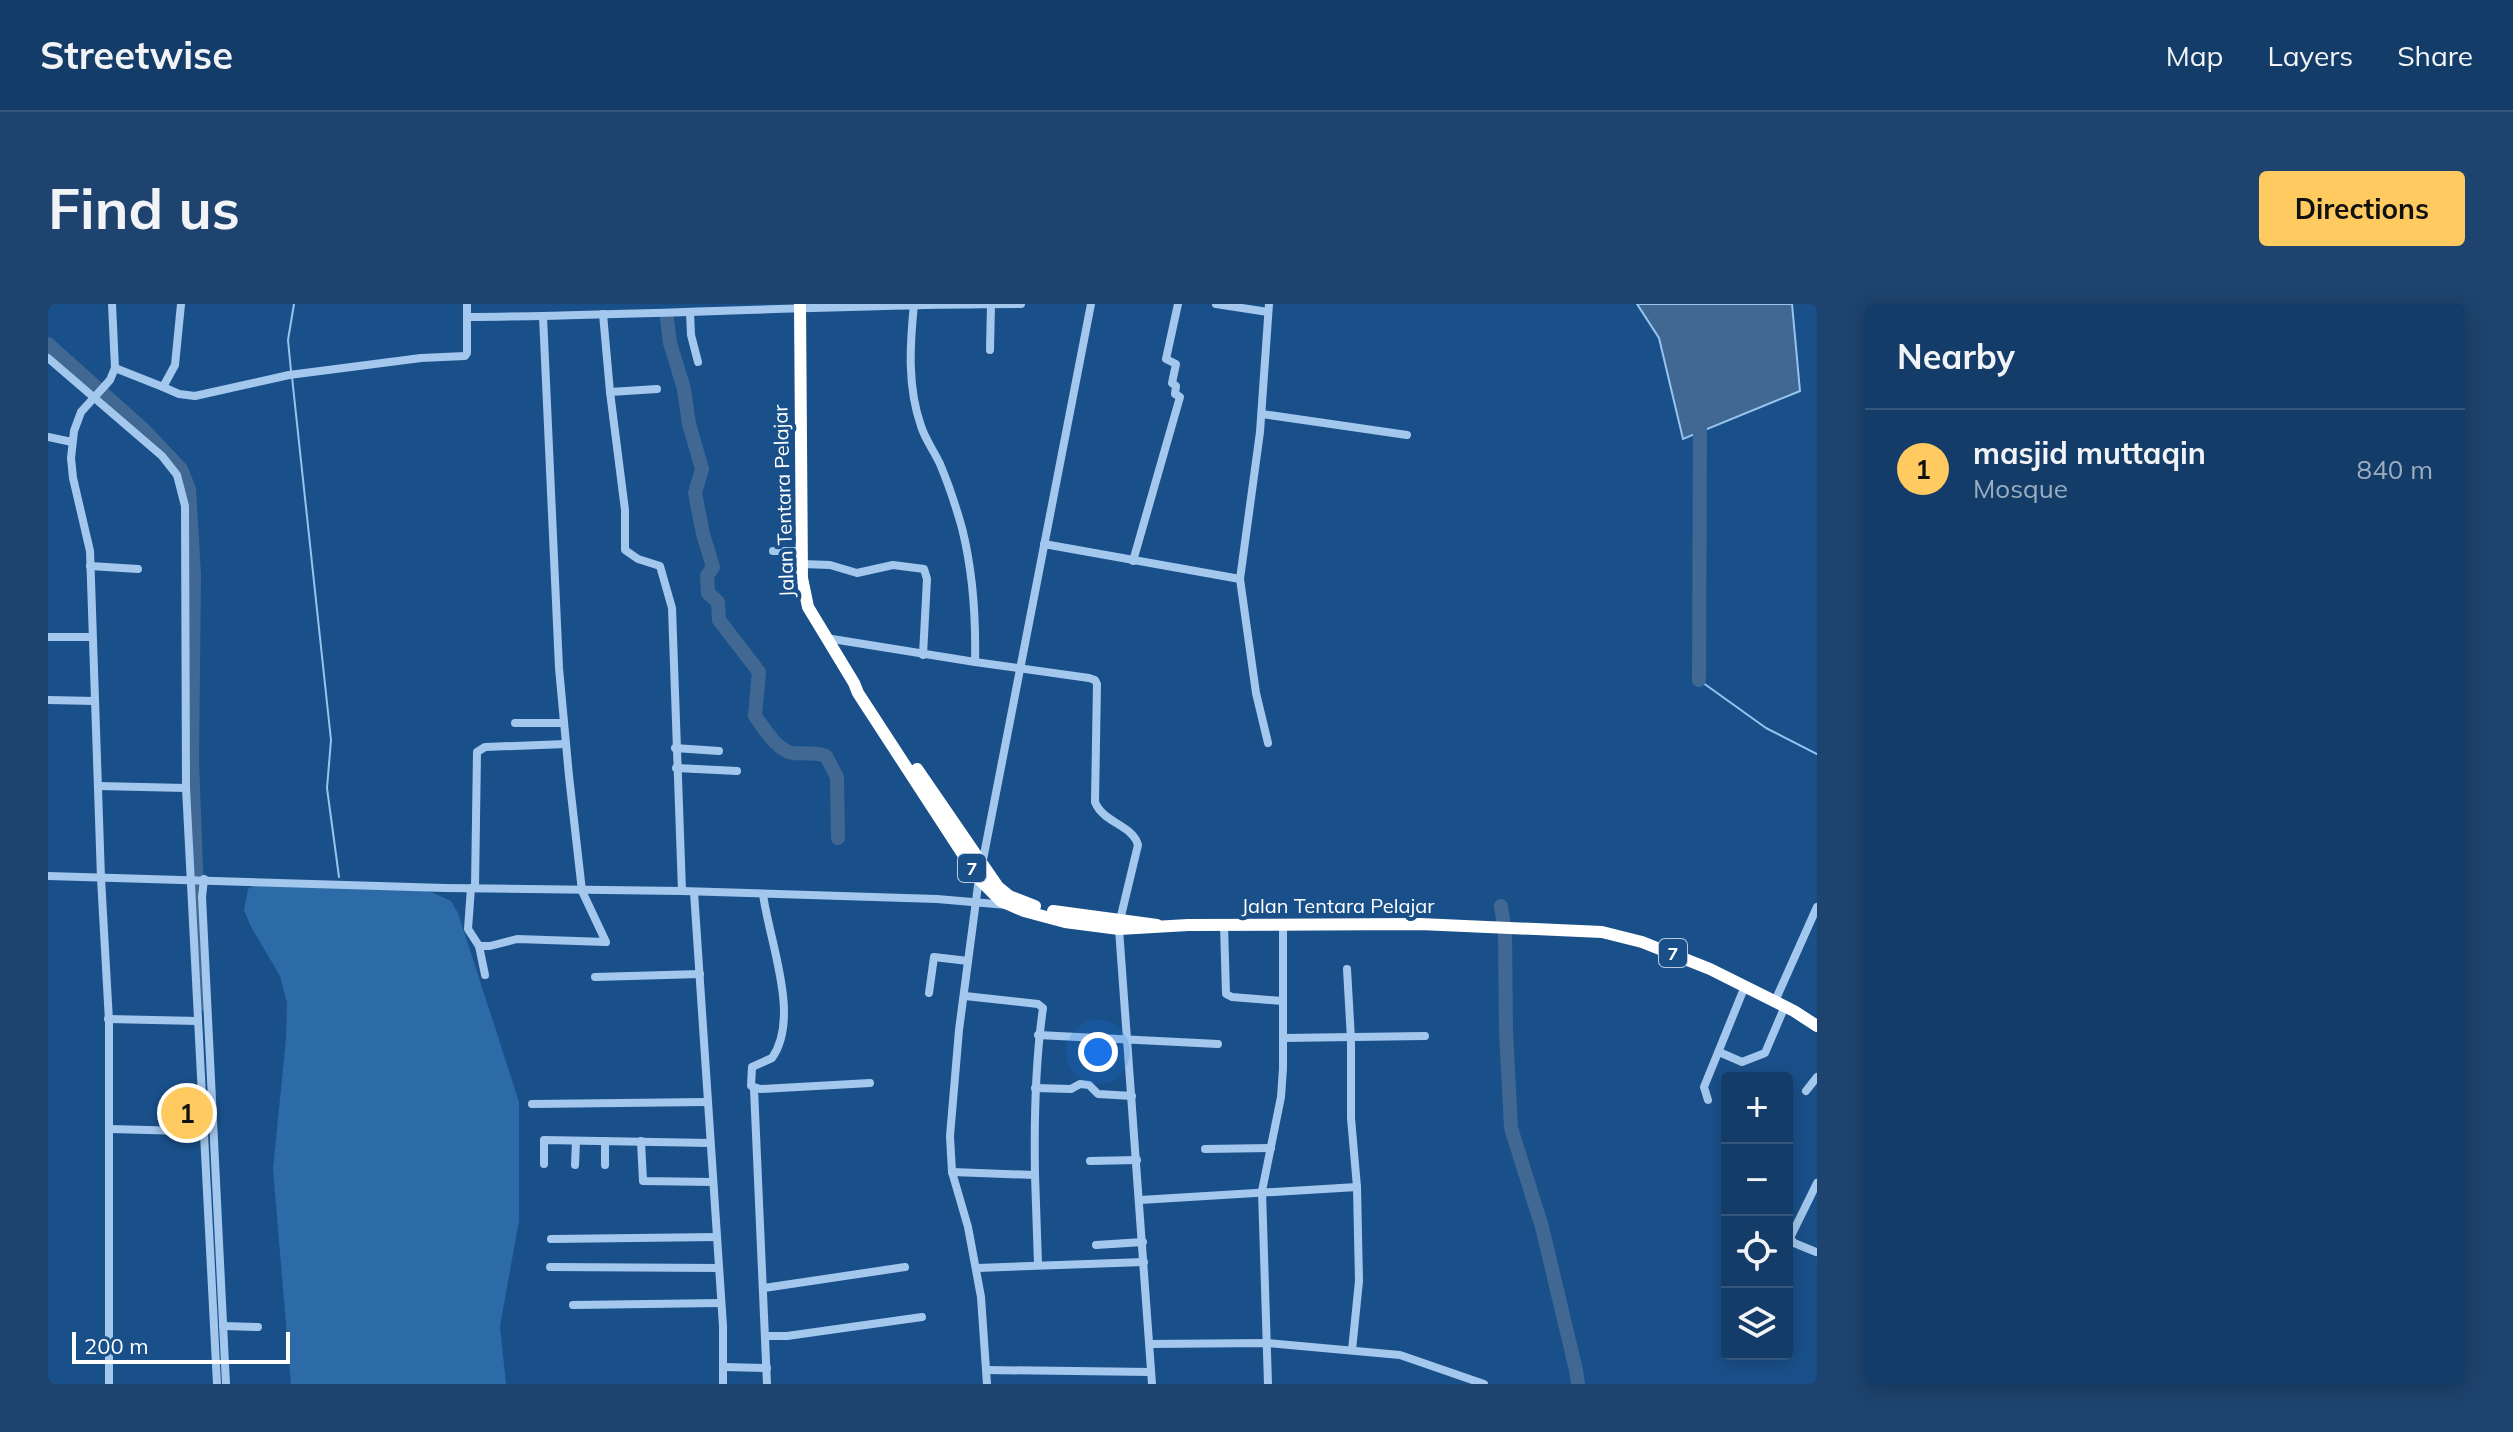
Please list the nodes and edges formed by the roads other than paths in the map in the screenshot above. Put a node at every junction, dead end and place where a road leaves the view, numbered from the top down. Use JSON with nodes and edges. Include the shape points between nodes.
{"nodes":[{"id":1,"x":112,"y":304,"type":"edge"},
{"id":2,"x":181,"y":304,"type":"edge"},
{"id":3,"x":467,"y":304,"type":"edge"},
{"id":4,"x":549,"y":304,"type":"edge"},
{"id":5,"x":914,"y":304,"type":"edge"},
{"id":6,"x":991,"y":304,"type":"edge"},
{"id":7,"x":1021,"y":304,"type":"edge"},
{"id":8,"x":1091,"y":304,"type":"edge"},
{"id":9,"x":1178,"y":304,"type":"edge"},
{"id":10,"x":1216,"y":304,"type":"edge"},
{"id":11,"x":800,"y":307,"type":"edge"},
{"id":12,"x":716,"y":308,"type":"edge"},
{"id":13,"x":1268,"y":308,"type":"edge"},
{"id":14,"x":690,"y":312,"type":"junction"},
{"id":15,"x":603,"y":314,"type":"junction"},
{"id":16,"x":546,"y":316,"type":"junction"},
{"id":17,"x":467,"y":317,"type":"junction"},
{"id":18,"x":990,"y":350,"type":"dead end"},
{"id":19,"x":48,"y":358,"type":"edge"},
{"id":20,"x":698,"y":362,"type":"dead end"},
{"id":21,"x":115,"y":368,"type":"junction"},
{"id":22,"x":163,"y":387,"type":"junction"},
{"id":23,"x":657,"y":389,"type":"dead end"},
{"id":24,"x":610,"y":392,"type":"junction"},
{"id":25,"x":95,"y":397,"type":"junction"},
{"id":26,"x":1262,"y":414,"type":"junction"},
{"id":27,"x":1407,"y":435,"type":"dead end"},
{"id":28,"x":48,"y":437,"type":"edge"},
{"id":29,"x":72,"y":442,"type":"junction"},
{"id":30,"x":1044,"y":544,"type":"junction"},
{"id":31,"x":773,"y":551,"type":"dead end"},
{"id":32,"x":802,"y":558,"type":"junction"},
{"id":33,"x":1133,"y":561,"type":"junction"},
{"id":34,"x":90,"y":566,"type":"junction"},
{"id":35,"x":138,"y":569,"type":"dead end"},
{"id":36,"x":1240,"y":579,"type":"junction"},
{"id":37,"x":48,"y":637,"type":"edge"},
{"id":38,"x":92,"y":637,"type":"junction"},
{"id":39,"x":826,"y":638,"type":"junction"},
{"id":40,"x":923,"y":655,"type":"junction"},
{"id":41,"x":975,"y":662,"type":"junction"},
{"id":42,"x":1019,"y":670,"type":"junction"},
{"id":43,"x":854,"y":683,"type":"junction"},
{"id":44,"x":48,"y":700,"type":"edge"},
{"id":45,"x":95,"y":701,"type":"junction"},
{"id":46,"x":515,"y":723,"type":"dead end"},
{"id":47,"x":564,"y":723,"type":"junction"},
{"id":48,"x":1268,"y":743,"type":"dead end"},
{"id":49,"x":566,"y":744,"type":"junction"},
{"id":50,"x":675,"y":748,"type":"junction"},
{"id":51,"x":719,"y":751,"type":"dead end"},
{"id":52,"x":676,"y":768,"type":"junction"},
{"id":53,"x":737,"y":771,"type":"dead end"},
{"id":54,"x":98,"y":786,"type":"junction"},
{"id":55,"x":186,"y":788,"type":"junction"},
{"id":56,"x":982,"y":865,"type":"junction"},
{"id":57,"x":48,"y":876,"type":"edge"},
{"id":58,"x":101,"y":878,"type":"junction"},
{"id":59,"x":197,"y":879,"type":"junction"},
{"id":60,"x":979,"y":879,"type":"junction"},
{"id":61,"x":471,"y":888,"type":"junction"},
{"id":62,"x":582,"y":891,"type":"junction"},
{"id":63,"x":682,"y":891,"type":"junction"},
{"id":64,"x":694,"y":892,"type":"junction"},
{"id":65,"x":763,"y":894,"type":"junction"},
{"id":66,"x":976,"y":902,"type":"junction"},
{"id":67,"x":1013,"y":903,"type":"junction"},
{"id":68,"x":1817,"y":907,"type":"edge"},
{"id":69,"x":1120,"y":924,"type":"junction"},
{"id":70,"x":1224,"y":925,"type":"junction"},
{"id":71,"x":1283,"y":925,"type":"junction"},
{"id":72,"x":479,"y":946,"type":"junction"},
{"id":73,"x":968,"y":961,"type":"junction"},
{"id":74,"x":1347,"y":969,"type":"dead end"},
{"id":75,"x":700,"y":974,"type":"junction"},
{"id":76,"x":485,"y":975,"type":"dead end"},
{"id":77,"x":595,"y":977,"type":"dead end"},
{"id":78,"x":1745,"y":986,"type":"junction"},
{"id":79,"x":929,"y":993,"type":"dead end"},
{"id":80,"x":965,"y":996,"type":"junction"},
{"id":81,"x":1282,"y":1001,"type":"junction"},
{"id":82,"x":1780,"y":1004,"type":"junction"},
{"id":83,"x":108,"y":1019,"type":"junction"},
{"id":84,"x":198,"y":1021,"type":"junction"},
{"id":85,"x":1817,"y":1026,"type":"edge"},
{"id":86,"x":1038,"y":1035,"type":"junction"},
{"id":87,"x":1425,"y":1036,"type":"dead end"},
{"id":88,"x":1283,"y":1038,"type":"junction"},
{"id":89,"x":1128,"y":1039,"type":"junction"},
{"id":90,"x":1351,"y":1039,"type":"junction"},
{"id":91,"x":1218,"y":1044,"type":"dead end"},
{"id":92,"x":1719,"y":1052,"type":"junction"},
{"id":93,"x":1817,"y":1077,"type":"edge"},
{"id":94,"x":870,"y":1083,"type":"dead end"},
{"id":95,"x":1035,"y":1088,"type":"junction"},
{"id":96,"x":754,"y":1089,"type":"junction"},
{"id":97,"x":1806,"y":1091,"type":"dead end"},
{"id":98,"x":1132,"y":1096,"type":"junction"},
{"id":99,"x":1708,"y":1100,"type":"dead end"},
{"id":100,"x":707,"y":1102,"type":"junction"},
{"id":101,"x":532,"y":1104,"type":"dead end"},
{"id":102,"x":110,"y":1129,"type":"junction"},
{"id":103,"x":185,"y":1131,"type":"dead end"},
{"id":104,"x":576,"y":1141,"type":"junction"},
{"id":105,"x":605,"y":1141,"type":"junction"},
{"id":106,"x":641,"y":1141,"type":"junction"},
{"id":107,"x":710,"y":1143,"type":"junction"},
{"id":108,"x":1271,"y":1148,"type":"junction"},
{"id":109,"x":1205,"y":1149,"type":"dead end"},
{"id":110,"x":1137,"y":1160,"type":"junction"},
{"id":111,"x":1090,"y":1161,"type":"dead end"},
{"id":112,"x":544,"y":1164,"type":"dead end"},
{"id":113,"x":575,"y":1165,"type":"dead end"},
{"id":114,"x":605,"y":1165,"type":"dead end"},
{"id":115,"x":952,"y":1172,"type":"junction"},
{"id":116,"x":1035,"y":1175,"type":"junction"},
{"id":117,"x":713,"y":1182,"type":"junction"},
{"id":118,"x":1817,"y":1183,"type":"edge"},
{"id":119,"x":1357,"y":1187,"type":"junction"},
{"id":120,"x":1262,"y":1191,"type":"junction"},
{"id":121,"x":1140,"y":1200,"type":"junction"},
{"id":122,"x":717,"y":1237,"type":"junction"},
{"id":123,"x":551,"y":1239,"type":"dead end"},
{"id":124,"x":1143,"y":1242,"type":"junction"},
{"id":125,"x":1096,"y":1245,"type":"dead end"},
{"id":126,"x":1816,"y":1252,"type":"edge"},
{"id":127,"x":1144,"y":1262,"type":"junction"},
{"id":128,"x":1038,"y":1264,"type":"junction"},
{"id":129,"x":550,"y":1267,"type":"dead end"},
{"id":130,"x":905,"y":1267,"type":"dead end"},
{"id":131,"x":719,"y":1268,"type":"junction"},
{"id":132,"x":977,"y":1268,"type":"junction"},
{"id":133,"x":764,"y":1288,"type":"junction"},
{"id":134,"x":721,"y":1303,"type":"junction"},
{"id":135,"x":573,"y":1305,"type":"dead end"},
{"id":136,"x":922,"y":1317,"type":"dead end"},
{"id":137,"x":223,"y":1326,"type":"junction"},
{"id":138,"x":258,"y":1327,"type":"dead end"},
{"id":139,"x":766,"y":1336,"type":"junction"},
{"id":140,"x":1267,"y":1343,"type":"junction"},
{"id":141,"x":1150,"y":1344,"type":"junction"},
{"id":142,"x":1352,"y":1350,"type":"junction"},
{"id":143,"x":724,"y":1367,"type":"junction"},
{"id":144,"x":767,"y":1368,"type":"junction"},
{"id":145,"x":986,"y":1370,"type":"junction"},
{"id":146,"x":1151,"y":1372,"type":"junction"},
{"id":147,"x":109,"y":1384,"type":"edge"},
{"id":148,"x":217,"y":1384,"type":"edge"},
{"id":149,"x":226,"y":1384,"type":"edge"},
{"id":150,"x":723,"y":1384,"type":"edge"},
{"id":151,"x":767,"y":1384,"type":"edge"},
{"id":152,"x":987,"y":1384,"type":"edge"},
{"id":153,"x":1152,"y":1384,"type":"edge"},
{"id":154,"x":1268,"y":1384,"type":"edge"},
{"id":155,"x":1484,"y":1384,"type":"edge"}],
"edges":[{"from":1,"to":21,"type":"street"},
{"from":2,"to":22,"type":"street","via":[[175,365]]},
{"from":3,"to":17,"type":"street"},
{"from":4,"to":16,"type":"street"},
{"from":5,"to":6,"type":"street"},
{"from":5,"to":11,"type":"street"},
{"from":5,"to":41,"type":"street","via":[[913,397],[969,557]]},
{"from":6,"to":7,"type":"street"},
{"from":6,"to":18,"type":"street"},
{"from":8,"to":30,"type":"street"},
{"from":9,"to":33,"type":"street","via":[[1166,359],[1176,364],[1172,383],[1180,397]]},
{"from":10,"to":13,"type":"street"},
{"from":11,"to":12,"type":"street"},
{"from":11,"to":32,"type":"highway","name":"Jalan Tentara Pelajar","number":"7"},
{"from":12,"to":14,"type":"street"},
{"from":13,"to":26,"type":"street"},
{"from":14,"to":15,"type":"street"},
{"from":14,"to":20,"type":"street"},
{"from":15,"to":16,"type":"street"},
{"from":15,"to":24,"type":"street"},
{"from":16,"to":17,"type":"street"},
{"from":16,"to":47,"type":"street"},
{"from":17,"to":22,"type":"street","via":[[465,356],[289,375],[195,396]]},
{"from":19,"to":25,"type":"street"},
{"from":21,"to":22,"type":"street"},
{"from":21,"to":25,"type":"street"},
{"from":23,"to":24,"type":"street"},
{"from":24,"to":50,"type":"street","via":[[625,550],[660,566],[672,608]]},
{"from":25,"to":29,"type":"street","via":[[81,412]]},
{"from":25,"to":55,"type":"street","via":[[162,456],[177,475],[183,497]]},
{"from":26,"to":27,"type":"street"},
{"from":26,"to":36,"type":"street"},
{"from":28,"to":29,"type":"street"},
{"from":29,"to":34,"type":"street","via":[[73,478],[90,542]]},
{"from":30,"to":33,"type":"street"},
{"from":30,"to":42,"type":"street"},
{"from":31,"to":32,"type":"street"},
{"from":32,"to":39,"type":"highway","name":"Jalan Tentara Pelajar","number":"7","via":[[808,607]]},
{"from":32,"to":40,"type":"street","via":[[857,573],[893,565],[924,569]]},
{"from":33,"to":36,"type":"street"},
{"from":34,"to":35,"type":"street"},
{"from":34,"to":38,"type":"street"},
{"from":36,"to":48,"type":"street"},
{"from":37,"to":38,"type":"street"},
{"from":38,"to":45,"type":"street"},
{"from":39,"to":40,"type":"street"},
{"from":39,"to":43,"type":"highway","name":"Jalan Tentara Pelajar","number":"7"},
{"from":40,"to":41,"type":"street"},
{"from":41,"to":42,"type":"street"},
{"from":42,"to":56,"type":"street"},
{"from":42,"to":69,"type":"street","via":[[1089,678],[1097,684],[1095,802],[1111,821],[1133,834],[1138,845]]},
{"from":43,"to":56,"type":"highway","name":"Jalan Tentara Pelajar","number":"7","via":[[864,690]]},
{"from":43,"to":60,"type":"highway","name":"Jalan Tentara Pelajar","number":"7"},
{"from":44,"to":45,"type":"street"},
{"from":45,"to":54,"type":"street"},
{"from":46,"to":47,"type":"street"},
{"from":47,"to":49,"type":"street"},
{"from":49,"to":61,"type":"street","via":[[485,747],[477,752]]},
{"from":49,"to":62,"type":"street"},
{"from":50,"to":51,"type":"street"},
{"from":50,"to":52,"type":"street"},
{"from":52,"to":53,"type":"street"},
{"from":52,"to":63,"type":"street"},
{"from":54,"to":55,"type":"street"},
{"from":54,"to":58,"type":"street"},
{"from":55,"to":59,"type":"street"},
{"from":56,"to":60,"type":"street"},
{"from":56,"to":67,"type":"highway","name":"Jalan Tentara Pelajar","number":"7"},
{"from":57,"to":58,"type":"street"},
{"from":58,"to":59,"type":"street"},
{"from":58,"to":83,"type":"street"},
{"from":59,"to":61,"type":"street"},
{"from":59,"to":84,"type":"street"},
{"from":59,"to":137,"type":"street"},
{"from":60,"to":66,"type":"street"},
{"from":60,"to":67,"type":"highway","name":"Jalan Tentara Pelajar","number":"7","via":[[995,897]]},
{"from":61,"to":62,"type":"street"},
{"from":61,"to":72,"type":"street","via":[[468,929]]},
{"from":62,"to":63,"type":"street"},
{"from":62,"to":72,"type":"street","via":[[608,945],[517,939]]},
{"from":63,"to":64,"type":"street"},
{"from":64,"to":65,"type":"street"},
{"from":64,"to":75,"type":"street"},
{"from":65,"to":66,"type":"street"},
{"from":65,"to":96,"type":"street","via":[[785,1025],[772,1058],[752,1067]]},
{"from":66,"to":67,"type":"street"},
{"from":66,"to":73,"type":"street"},
{"from":67,"to":69,"type":"highway","name":"Jalan Tentara Pelajar","number":"7","via":[[1065,922]]},
{"from":68,"to":82,"type":"street"},
{"from":69,"to":70,"type":"highway","name":"Jalan Tentara Pelajar","number":"7","via":[[1145,930]]},
{"from":69,"to":89,"type":"street"},
{"from":70,"to":71,"type":"highway","name":"Jalan Tentara Pelajar","number":"7"},
{"from":70,"to":81,"type":"street","via":[[1226,994]]},
{"from":71,"to":78,"type":"highway","name":"Jalan Tentara Pelajar","number":"7","via":[[1602,932],[1682,957]]},
{"from":71,"to":81,"type":"street"},
{"from":72,"to":76,"type":"street"},
{"from":73,"to":79,"type":"street","via":[[934,957]]},
{"from":73,"to":80,"type":"street"},
{"from":74,"to":90,"type":"street"},
{"from":75,"to":77,"type":"street"},
{"from":75,"to":100,"type":"street"},
{"from":78,"to":82,"type":"highway","number":"7"},
{"from":78,"to":92,"type":"street"},
{"from":80,"to":86,"type":"street","via":[[1041,1005]]},
{"from":80,"to":115,"type":"street","via":[[950,1136]]},
{"from":81,"to":88,"type":"street"},
{"from":82,"to":85,"type":"highway","number":"7"},
{"from":82,"to":92,"type":"street","via":[[1765,1053],[1742,1062]]},
{"from":83,"to":84,"type":"street"},
{"from":83,"to":102,"type":"street"},
{"from":84,"to":148,"type":"street"},
{"from":86,"to":89,"type":"street"},
{"from":86,"to":95,"type":"street"},
{"from":87,"to":90,"type":"street"},
{"from":88,"to":90,"type":"street"},
{"from":88,"to":108,"type":"street","via":[[1281,1097]]},
{"from":89,"to":91,"type":"street"},
{"from":89,"to":98,"type":"street"},
{"from":90,"to":119,"type":"street"},
{"from":92,"to":99,"type":"street","via":[[1704,1087]]},
{"from":93,"to":97,"type":"street"},
{"from":94,"to":96,"type":"street"},
{"from":95,"to":98,"type":"street","via":[[1087,1084],[1098,1094]]},
{"from":95,"to":116,"type":"street"},
{"from":96,"to":133,"type":"street"},
{"from":98,"to":110,"type":"street"},
{"from":100,"to":101,"type":"street"},
{"from":100,"to":107,"type":"street"},
{"from":102,"to":103,"type":"street"},
{"from":102,"to":147,"type":"street"},
{"from":104,"to":105,"type":"street"},
{"from":104,"to":112,"type":"street","via":[[544,1140]]},
{"from":104,"to":113,"type":"street"},
{"from":105,"to":106,"type":"street"},
{"from":105,"to":114,"type":"street"},
{"from":106,"to":107,"type":"street"},
{"from":106,"to":117,"type":"street","via":[[643,1181]]},
{"from":107,"to":117,"type":"street"},
{"from":108,"to":109,"type":"street"},
{"from":108,"to":120,"type":"street"},
{"from":110,"to":111,"type":"street"},
{"from":110,"to":121,"type":"street"},
{"from":115,"to":116,"type":"street"},
{"from":115,"to":132,"type":"street"},
{"from":116,"to":128,"type":"street"},
{"from":117,"to":122,"type":"street"},
{"from":118,"to":126,"type":"street","via":[[1790,1238]]},
{"from":119,"to":120,"type":"street"},
{"from":119,"to":142,"type":"street","via":[[1359,1281]]},
{"from":120,"to":121,"type":"street"},
{"from":120,"to":140,"type":"street"},
{"from":121,"to":124,"type":"street"},
{"from":122,"to":123,"type":"street"},
{"from":122,"to":131,"type":"street"},
{"from":124,"to":125,"type":"street"},
{"from":124,"to":127,"type":"street"},
{"from":127,"to":128,"type":"street"},
{"from":127,"to":141,"type":"street"},
{"from":128,"to":132,"type":"street"},
{"from":129,"to":131,"type":"street"},
{"from":130,"to":133,"type":"street"},
{"from":131,"to":134,"type":"street"},
{"from":132,"to":145,"type":"street"},
{"from":133,"to":139,"type":"street"},
{"from":134,"to":135,"type":"street"},
{"from":134,"to":143,"type":"street"},
{"from":136,"to":139,"type":"street"},
{"from":137,"to":138,"type":"street"},
{"from":137,"to":149,"type":"street"},
{"from":139,"to":144,"type":"street"},
{"from":140,"to":141,"type":"street"},
{"from":140,"to":142,"type":"street"},
{"from":140,"to":154,"type":"street"},
{"from":141,"to":146,"type":"street"},
{"from":142,"to":155,"type":"street","via":[[1417,1359]]},
{"from":143,"to":144,"type":"street"},
{"from":143,"to":150,"type":"street"},
{"from":144,"to":151,"type":"street"},
{"from":145,"to":146,"type":"street"},
{"from":145,"to":152,"type":"street"},
{"from":146,"to":153,"type":"street"}]}
